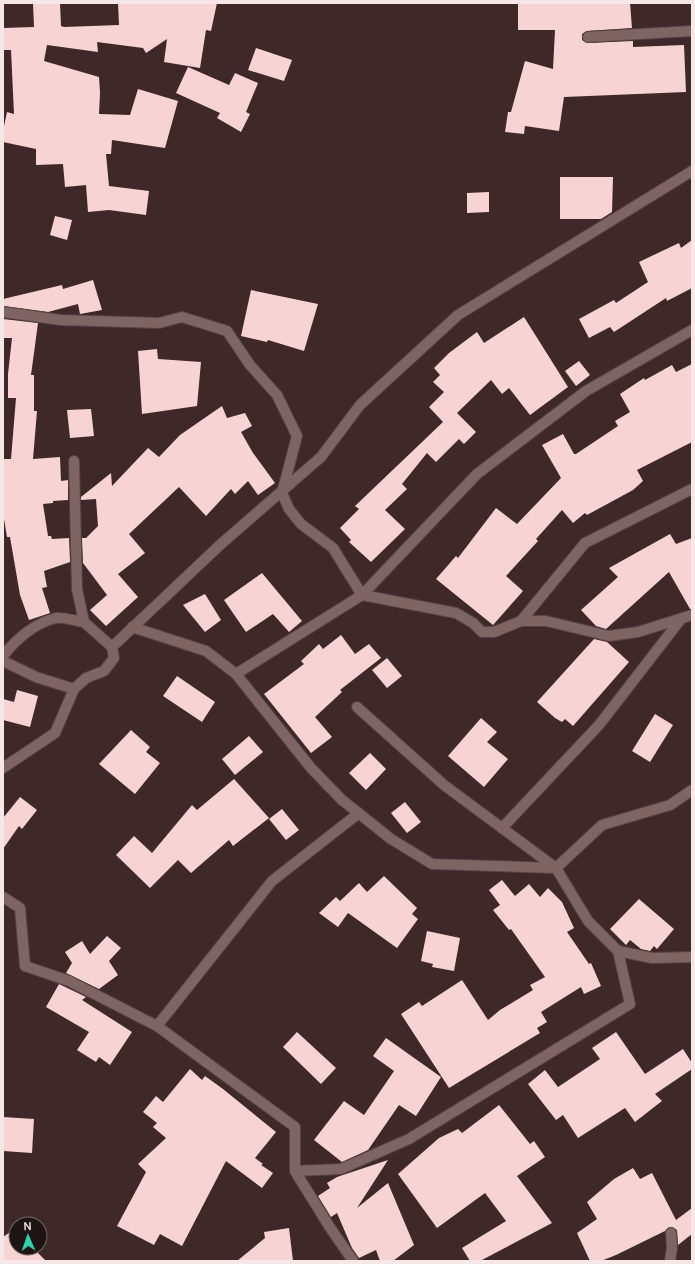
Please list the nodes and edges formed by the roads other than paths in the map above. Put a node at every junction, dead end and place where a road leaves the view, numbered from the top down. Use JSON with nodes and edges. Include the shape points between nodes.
{"nodes":[{"id":1,"x":692,"y":31,"type":"edge"},
{"id":2,"x":588,"y":37,"type":"dead end"},
{"id":3,"x":692,"y":171,"type":"edge"},
{"id":4,"x":3,"y":312,"type":"edge"},
{"id":5,"x":692,"y":330,"type":"edge"},
{"id":6,"x":74,"y":461,"type":"dead end"},
{"id":7,"x":692,"y":489,"type":"edge"},
{"id":8,"x":282,"y":493,"type":"junction"},
{"id":9,"x":362,"y":595,"type":"junction"},
{"id":10,"x":692,"y":615,"type":"edge"},
{"id":11,"x":681,"y":618,"type":"junction"},
{"id":12,"x":521,"y":621,"type":"junction"},
{"id":13,"x":84,"y":622,"type":"junction"},
{"id":14,"x":132,"y":627,"type":"junction"},
{"id":15,"x":112,"y":647,"type":"junction"},
{"id":16,"x":3,"y":656,"type":"edge"},
{"id":17,"x":3,"y":661,"type":"edge"},
{"id":18,"x":236,"y":674,"type":"junction"},
{"id":19,"x":74,"y":688,"type":"junction"},
{"id":20,"x":357,"y":707,"type":"dead end"},
{"id":21,"x":3,"y":768,"type":"edge"},
{"id":22,"x":692,"y":790,"type":"edge"},
{"id":23,"x":359,"y":813,"type":"junction"},
{"id":24,"x":502,"y":828,"type":"junction"},
{"id":25,"x":556,"y":868,"type":"junction"},
{"id":26,"x":3,"y":897,"type":"edge"},
{"id":27,"x":618,"y":951,"type":"junction"},
{"id":28,"x":692,"y":957,"type":"edge"},
{"id":29,"x":157,"y":1026,"type":"junction"},
{"id":30,"x":294,"y":1170,"type":"junction"},
{"id":31,"x":671,"y":1233,"type":"dead end"},
{"id":32,"x":354,"y":1261,"type":"edge"},
{"id":33,"x":670,"y":1261,"type":"edge"}],
"edges":[{"from":1,"to":2,"type":"street"},
{"from":3,"to":8,"type":"street","via":[[458,315],[360,405],[321,457]]},
{"from":4,"to":8,"type":"street","via":[[61,320],[159,323],[182,317],[227,331],[250,365],[277,395],[297,436]]},
{"from":5,"to":9,"type":"street","via":[[586,391],[477,474]]},
{"from":6,"to":13,"type":"street","via":[[77,589]]},
{"from":7,"to":12,"type":"street","via":[[585,543]]},
{"from":8,"to":9,"type":"street","via":[[289,509],[301,524],[334,548]]},
{"from":8,"to":14,"type":"street","via":[[221,544]]},
{"from":9,"to":12,"type":"street","via":[[456,613],[482,632],[494,632]]},
{"from":9,"to":18,"type":"street"},
{"from":10,"to":11,"type":"street"},
{"from":11,"to":12,"type":"street","via":[[638,632],[609,636],[546,621]]},
{"from":11,"to":24,"type":"street","via":[[599,725]]},
{"from":13,"to":15,"type":"street"},
{"from":13,"to":16,"type":"street","via":[[57,618],[30,630],[12,643]]},
{"from":14,"to":15,"type":"street","via":[[122,640]]},
{"from":14,"to":18,"type":"street","via":[[206,651]]},
{"from":15,"to":19,"type":"street","via":[[114,658],[104,671],[86,678]]},
{"from":17,"to":19,"type":"street","via":[[36,677]]},
{"from":18,"to":23,"type":"street","via":[[311,768],[342,800]]},
{"from":19,"to":21,"type":"street","via":[[55,733]]},
{"from":20,"to":24,"type":"street","via":[[444,786]]},
{"from":22,"to":25,"type":"street","via":[[670,805],[602,825]]},
{"from":23,"to":25,"type":"street","via":[[391,839],[432,864]]},
{"from":23,"to":29,"type":"street","via":[[272,880]]},
{"from":24,"to":25,"type":"street"},
{"from":25,"to":27,"type":"street","via":[[588,921]]},
{"from":26,"to":29,"type":"street","via":[[20,908],[25,966],[69,981]]},
{"from":27,"to":28,"type":"street","via":[[652,958]]},
{"from":27,"to":30,"type":"street","via":[[630,1004],[409,1139],[341,1168]]},
{"from":29,"to":30,"type":"street","via":[[295,1127]]},
{"from":30,"to":32,"type":"street"},
{"from":31,"to":33,"type":"street"}]}
